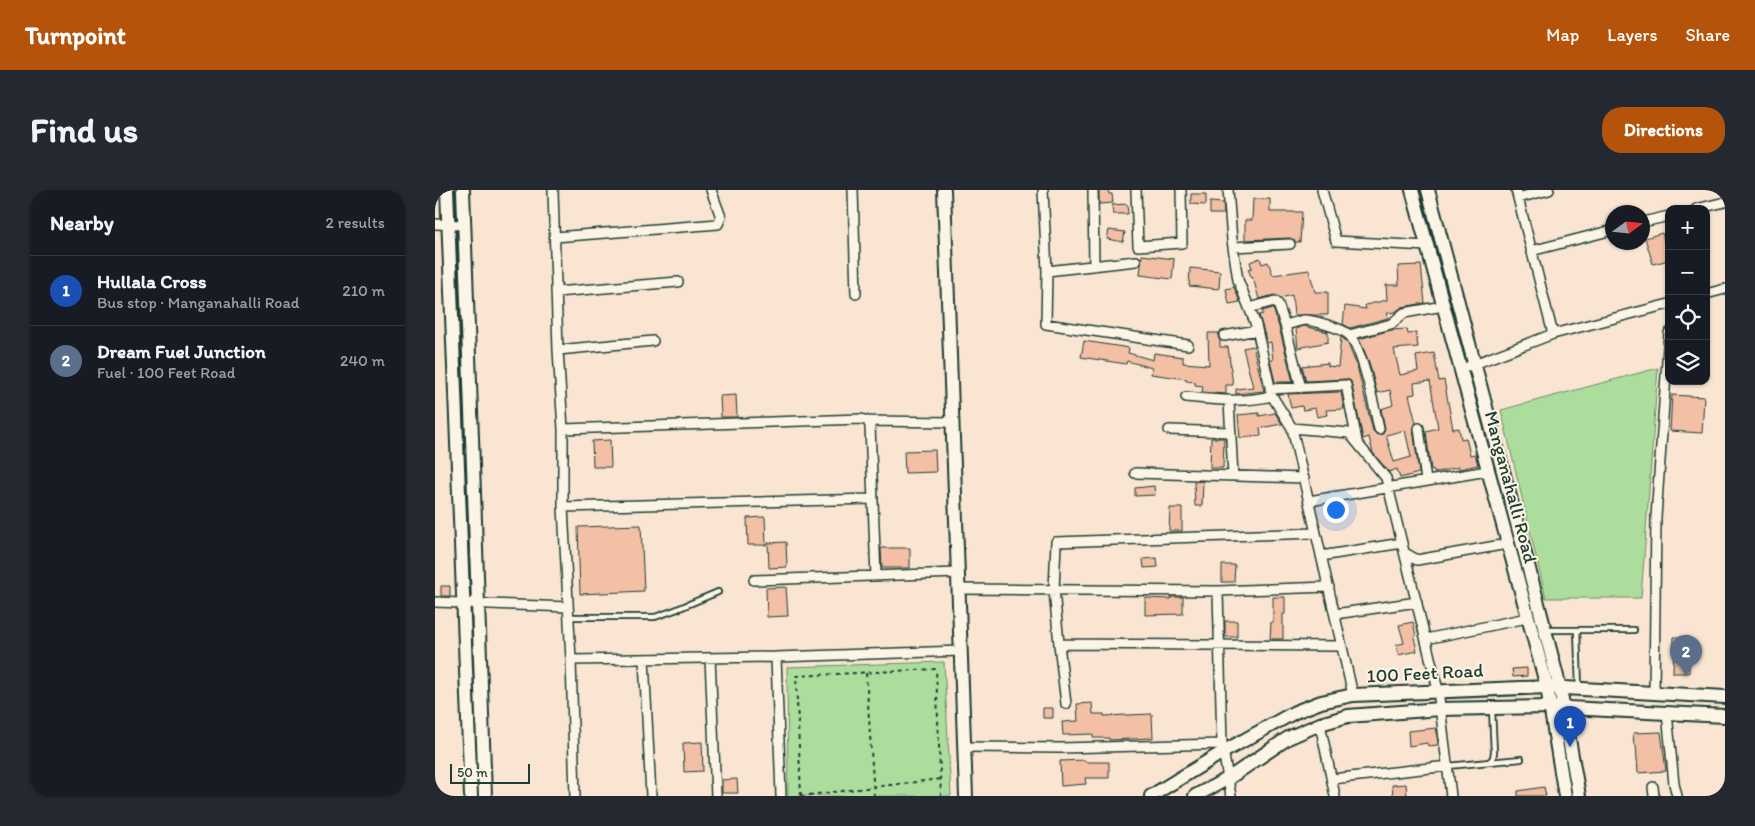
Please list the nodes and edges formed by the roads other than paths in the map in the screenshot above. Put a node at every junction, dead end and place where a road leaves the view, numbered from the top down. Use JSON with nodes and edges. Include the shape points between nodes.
{"nodes":[{"id":1,"x":447,"y":190,"type":"edge"},
{"id":2,"x":463,"y":190,"type":"edge"},
{"id":3,"x":553,"y":190,"type":"edge"},
{"id":4,"x":711,"y":190,"type":"edge"},
{"id":5,"x":853,"y":190,"type":"edge"},
{"id":6,"x":944,"y":190,"type":"edge"},
{"id":7,"x":1043,"y":190,"type":"edge"},
{"id":8,"x":1093,"y":190,"type":"edge"},
{"id":9,"x":1136,"y":190,"type":"edge"},
{"id":10,"x":1181,"y":190,"type":"edge"},
{"id":11,"x":1228,"y":190,"type":"edge"},
{"id":12,"x":1322,"y":190,"type":"edge"},
{"id":13,"x":1411,"y":190,"type":"edge"},
{"id":14,"x":1428,"y":190,"type":"edge"},
{"id":15,"x":1549,"y":190,"type":"edge"},
{"id":16,"x":1517,"y":194,"type":"edge"},
{"id":17,"x":1725,"y":202,"type":"edge"},
{"id":18,"x":1710,"y":206,"type":"edge"},
{"id":19,"x":1665,"y":217,"type":"edge"},
{"id":20,"x":1650,"y":220,"type":"edge"},
{"id":21,"x":435,"y":224,"type":"edge"},
{"id":22,"x":448,"y":224,"type":"junction"},
{"id":23,"x":464,"y":225,"type":"junction"},
{"id":24,"x":1605,"y":232,"type":"edge"},
{"id":25,"x":555,"y":237,"type":"junction"},
{"id":26,"x":1290,"y":244,"type":"dead end"},
{"id":27,"x":1427,"y":246,"type":"junction"},
{"id":28,"x":1233,"y":247,"type":"junction"},
{"id":29,"x":1531,"y":250,"type":"junction"},
{"id":30,"x":1136,"y":261,"type":"dead end"},
{"id":31,"x":1094,"y":266,"type":"junction"},
{"id":32,"x":1047,"y":271,"type":"junction"},
{"id":33,"x":678,"y":282,"type":"dead end"},
{"id":34,"x":1725,"y":289,"type":"edge"},
{"id":35,"x":556,"y":292,"type":"junction"},
{"id":36,"x":1710,"y":293,"type":"edge"},
{"id":37,"x":855,"y":294,"type":"dead end"},
{"id":38,"x":1665,"y":305,"type":"edge"},
{"id":39,"x":1443,"y":306,"type":"junction"},
{"id":40,"x":1249,"y":308,"type":"junction"},
{"id":41,"x":1285,"y":325,"type":"junction"},
{"id":42,"x":1257,"y":330,"type":"junction"},
{"id":43,"x":1553,"y":334,"type":"junction"},
{"id":44,"x":1349,"y":335,"type":"junction"},
{"id":45,"x":1224,"y":336,"type":"dead end"},
{"id":46,"x":1669,"y":340,"type":"edge"},
{"id":47,"x":653,"y":342,"type":"dead end"},
{"id":48,"x":1188,"y":345,"type":"dead end"},
{"id":49,"x":558,"y":350,"type":"junction"},
{"id":50,"x":1475,"y":364,"type":"junction"},
{"id":51,"x":1460,"y":369,"type":"junction"},
{"id":52,"x":1301,"y":388,"type":"junction"},
{"id":53,"x":1271,"y":392,"type":"junction"},
{"id":54,"x":1186,"y":397,"type":"dead end"},
{"id":55,"x":1229,"y":401,"type":"junction"},
{"id":56,"x":868,"y":421,"type":"junction"},
{"id":57,"x":952,"y":422,"type":"junction"},
{"id":58,"x":1292,"y":428,"type":"junction"},
{"id":59,"x":1419,"y":428,"type":"dead end"},
{"id":60,"x":563,"y":429,"type":"junction"},
{"id":61,"x":1379,"y":429,"type":"dead end"},
{"id":62,"x":1169,"y":430,"type":"dead end"},
{"id":63,"x":1231,"y":432,"type":"junction"},
{"id":64,"x":1357,"y":441,"type":"junction"},
{"id":65,"x":1487,"y":471,"type":"junction"},
{"id":66,"x":1135,"y":472,"type":"dead end"},
{"id":67,"x":1233,"y":476,"type":"junction"},
{"id":68,"x":1304,"y":478,"type":"junction"},
{"id":69,"x":1426,"y":481,"type":"junction"},
{"id":70,"x":1388,"y":487,"type":"junction"},
{"id":71,"x":873,"y":499,"type":"junction"},
{"id":72,"x":1309,"y":500,"type":"junction"},
{"id":73,"x":563,"y":507,"type":"junction"},
{"id":74,"x":1316,"y":533,"type":"junction"},
{"id":75,"x":1402,"y":543,"type":"junction"},
{"id":76,"x":1507,"y":544,"type":"junction"},
{"id":77,"x":1405,"y":553,"type":"junction"},
{"id":78,"x":1321,"y":556,"type":"junction"},
{"id":79,"x":958,"y":573,"type":"junction"},
{"id":80,"x":876,"y":576,"type":"junction"},
{"id":81,"x":754,"y":580,"type":"dead end"},
{"id":82,"x":1329,"y":587,"type":"junction"},
{"id":83,"x":959,"y":589,"type":"junction"},
{"id":84,"x":1054,"y":590,"type":"junction"},
{"id":85,"x":1218,"y":591,"type":"junction"},
{"id":86,"x":718,"y":592,"type":"dead end"},
{"id":87,"x":435,"y":602,"type":"edge"},
{"id":88,"x":1417,"y":602,"type":"junction"},
{"id":89,"x":478,"y":603,"type":"junction"},
{"id":90,"x":465,"y":604,"type":"junction"},
{"id":91,"x":568,"y":607,"type":"junction"},
{"id":92,"x":1335,"y":614,"type":"junction"},
{"id":93,"x":568,"y":617,"type":"junction"},
{"id":94,"x":1527,"y":618,"type":"junction"},
{"id":95,"x":1545,"y":630,"type":"junction"},
{"id":96,"x":1577,"y":630,"type":"junction"},
{"id":97,"x":1634,"y":630,"type":"dead end"},
{"id":98,"x":1426,"y":639,"type":"junction"},
{"id":99,"x":1059,"y":644,"type":"junction"},
{"id":100,"x":1219,"y":644,"type":"junction"},
{"id":101,"x":1342,"y":646,"type":"junction"},
{"id":102,"x":961,"y":651,"type":"junction"},
{"id":103,"x":710,"y":658,"type":"junction"},
{"id":104,"x":776,"y":658,"type":"junction"},
{"id":105,"x":644,"y":659,"type":"junction"},
{"id":106,"x":571,"y":660,"type":"junction"},
{"id":107,"x":1553,"y":688,"type":"junction"},
{"id":108,"x":1438,"y":690,"type":"junction"},
{"id":109,"x":1579,"y":690,"type":"junction"},
{"id":110,"x":1654,"y":694,"type":"junction"},
{"id":111,"x":1353,"y":695,"type":"junction"},
{"id":112,"x":1725,"y":698,"type":"edge"},
{"id":113,"x":1066,"y":704,"type":"dead end"},
{"id":114,"x":1549,"y":707,"type":"junction"},
{"id":115,"x":1563,"y":707,"type":"junction"},
{"id":116,"x":1492,"y":708,"type":"junction"},
{"id":117,"x":1440,"y":709,"type":"junction"},
{"id":118,"x":1667,"y":713,"type":"junction"},
{"id":119,"x":1725,"y":716,"type":"edge"},
{"id":120,"x":1320,"y":724,"type":"junction"},
{"id":121,"x":965,"y":747,"type":"junction"},
{"id":122,"x":1223,"y":748,"type":"junction"},
{"id":123,"x":1521,"y":759,"type":"dead end"},
{"id":124,"x":1490,"y":761,"type":"junction"},
{"id":125,"x":1448,"y":766,"type":"junction"},
{"id":126,"x":1229,"y":778,"type":"junction"},
{"id":127,"x":1332,"y":779,"type":"junction"},
{"id":128,"x":471,"y":796,"type":"edge"},
{"id":129,"x":485,"y":796,"type":"edge"},
{"id":130,"x":575,"y":796,"type":"edge"},
{"id":131,"x":651,"y":796,"type":"edge"},
{"id":132,"x":716,"y":796,"type":"edge"},
{"id":133,"x":781,"y":796,"type":"edge"},
{"id":134,"x":966,"y":796,"type":"edge"},
{"id":135,"x":1151,"y":796,"type":"edge"},
{"id":136,"x":1195,"y":796,"type":"edge"},
{"id":137,"x":1231,"y":796,"type":"edge"},
{"id":138,"x":1335,"y":796,"type":"edge"},
{"id":139,"x":1451,"y":796,"type":"edge"},
{"id":140,"x":1565,"y":796,"type":"edge"},
{"id":141,"x":1579,"y":796,"type":"edge"},
{"id":142,"x":1677,"y":796,"type":"edge"}],
"edges":[{"from":1,"to":22,"type":"street"},
{"from":2,"to":23,"type":"street"},
{"from":3,"to":25,"type":"street"},
{"from":4,"to":25,"type":"street","via":[[721,213],[718,224]]},
{"from":5,"to":37,"type":"street"},
{"from":6,"to":57,"type":"street"},
{"from":7,"to":32,"type":"street"},
{"from":8,"to":31,"type":"street"},
{"from":9,"to":10,"type":"street","via":[[1137,246],[1182,243]]},
{"from":11,"to":28,"type":"street"},
{"from":12,"to":27,"type":"street","via":[[1336,241]]},
{"from":13,"to":27,"type":"street","name":"Manganahalli Road"},
{"from":14,"to":50,"type":"street","name":"Manganahalli Road"},
{"from":15,"to":16,"type":"street"},
{"from":16,"to":29,"type":"street"},
{"from":17,"to":18,"type":"street"},
{"from":19,"to":20,"type":"street"},
{"from":21,"to":22,"type":"street"},
{"from":22,"to":23,"type":"street"},
{"from":22,"to":90,"type":"street"},
{"from":23,"to":89,"type":"street"},
{"from":24,"to":29,"type":"street"},
{"from":25,"to":35,"type":"street"},
{"from":26,"to":28,"type":"street"},
{"from":27,"to":39,"type":"street","name":"Manganahalli Road"},
{"from":28,"to":40,"type":"street","via":[[1238,280]]},
{"from":29,"to":43,"type":"street"},
{"from":30,"to":31,"type":"street"},
{"from":31,"to":32,"type":"street"},
{"from":32,"to":48,"type":"street","via":[[1046,324]]},
{"from":33,"to":35,"type":"street"},
{"from":34,"to":36,"type":"street"},
{"from":35,"to":49,"type":"street"},
{"from":38,"to":43,"type":"street"},
{"from":39,"to":44,"type":"street","via":[[1403,313],[1391,324]]},
{"from":39,"to":51,"type":"street","name":"Manganahalli Road"},
{"from":40,"to":41,"type":"street","via":[[1275,301]]},
{"from":40,"to":42,"type":"street"},
{"from":41,"to":44,"type":"street","via":[[1305,320]]},
{"from":41,"to":52,"type":"street"},
{"from":42,"to":45,"type":"street"},
{"from":42,"to":53,"type":"street"},
{"from":43,"to":50,"type":"street"},
{"from":44,"to":61,"type":"street","via":[[1369,382]]},
{"from":46,"to":110,"type":"street","via":[[1656,517]]},
{"from":47,"to":49,"type":"street"},
{"from":49,"to":60,"type":"street"},
{"from":50,"to":51,"type":"street"},
{"from":50,"to":95,"type":"street","name":"Manganahalli Road"},
{"from":51,"to":65,"type":"street","name":"Manganahalli Road"},
{"from":52,"to":53,"type":"street"},
{"from":52,"to":64,"type":"street","via":[[1346,385]]},
{"from":53,"to":55,"type":"street","via":[[1253,400]]},
{"from":53,"to":58,"type":"street"},
{"from":54,"to":55,"type":"street"},
{"from":55,"to":63,"type":"street"},
{"from":56,"to":57,"type":"street"},
{"from":56,"to":60,"type":"street"},
{"from":56,"to":71,"type":"street"},
{"from":57,"to":79,"type":"street"},
{"from":58,"to":64,"type":"street","via":[[1349,433]]},
{"from":58,"to":68,"type":"street"},
{"from":59,"to":69,"type":"street"},
{"from":60,"to":73,"type":"street"},
{"from":62,"to":63,"type":"street"},
{"from":63,"to":67,"type":"street"},
{"from":64,"to":70,"type":"street","via":[[1386,478]]},
{"from":65,"to":69,"type":"street"},
{"from":65,"to":76,"type":"street","name":"Manganahalli Road"},
{"from":66,"to":67,"type":"street"},
{"from":67,"to":68,"type":"street"},
{"from":68,"to":72,"type":"street"},
{"from":69,"to":70,"type":"street"},
{"from":70,"to":72,"type":"street"},
{"from":70,"to":75,"type":"street"},
{"from":71,"to":73,"type":"street"},
{"from":71,"to":80,"type":"street"},
{"from":72,"to":74,"type":"street"},
{"from":73,"to":91,"type":"street"},
{"from":74,"to":78,"type":"street"},
{"from":74,"to":84,"type":"street","via":[[1056,542]]},
{"from":75,"to":77,"type":"street"},
{"from":75,"to":78,"type":"street"},
{"from":76,"to":77,"type":"street","via":[[1417,560]]},
{"from":76,"to":94,"type":"street","name":"Manganahalli Road"},
{"from":77,"to":88,"type":"street"},
{"from":78,"to":82,"type":"street"},
{"from":79,"to":80,"type":"street"},
{"from":79,"to":83,"type":"street"},
{"from":80,"to":81,"type":"street"},
{"from":82,"to":85,"type":"street"},
{"from":82,"to":92,"type":"street"},
{"from":83,"to":84,"type":"street"},
{"from":83,"to":102,"type":"street"},
{"from":84,"to":85,"type":"street"},
{"from":84,"to":99,"type":"street"},
{"from":85,"to":100,"type":"street"},
{"from":86,"to":93,"type":"lane","via":[[655,617]]},
{"from":87,"to":90,"type":"street"},
{"from":88,"to":92,"type":"street"},
{"from":88,"to":98,"type":"street"},
{"from":89,"to":90,"type":"street"},
{"from":89,"to":91,"type":"street"},
{"from":89,"to":129,"type":"street"},
{"from":90,"to":128,"type":"street"},
{"from":91,"to":93,"type":"street"},
{"from":92,"to":101,"type":"street"},
{"from":93,"to":106,"type":"street"},
{"from":94,"to":98,"type":"street"},
{"from":94,"to":107,"type":"street","name":"Manganahalli Road"},
{"from":95,"to":96,"type":"lane"},
{"from":95,"to":107,"type":"street","name":"Manganahalli Road"},
{"from":96,"to":97,"type":"lane"},
{"from":96,"to":109,"type":"lane"},
{"from":98,"to":108,"type":"street"},
{"from":99,"to":100,"type":"street"},
{"from":99,"to":113,"type":"street"},
{"from":100,"to":101,"type":"street"},
{"from":100,"to":122,"type":"street"},
{"from":101,"to":111,"type":"street"},
{"from":102,"to":104,"type":"street"},
{"from":102,"to":121,"type":"street"},
{"from":103,"to":104,"type":"street"},
{"from":103,"to":105,"type":"street"},
{"from":103,"to":132,"type":"street"},
{"from":104,"to":133,"type":"street"},
{"from":105,"to":106,"type":"street"},
{"from":105,"to":131,"type":"street"},
{"from":106,"to":130,"type":"street"},
{"from":107,"to":108,"type":"street","name":"100 Feet Road"},
{"from":107,"to":109,"type":"street","name":"100 Feet Road"},
{"from":107,"to":114,"type":"street","name":"Manganahalli Road"},
{"from":107,"to":115,"type":"street","name":"Manganahalli Road"},
{"from":108,"to":111,"type":"street","name":"100 Feet Road"},
{"from":108,"to":117,"type":"street"},
{"from":109,"to":110,"type":"street","name":"100 Feet Road"},
{"from":110,"to":112,"type":"street","name":"100 Feet Road"},
{"from":111,"to":122,"type":"street","name":"100 Feet Road","via":[[1295,712]]},
{"from":114,"to":115,"type":"street","name":"100 Feet Road"},
{"from":114,"to":116,"type":"street","name":"100 Feet Road"},
{"from":114,"to":140,"type":"street","name":"Manganahalli Road"},
{"from":115,"to":118,"type":"street","name":"100 Feet Road"},
{"from":115,"to":141,"type":"street","name":"Manganahalli Road"},
{"from":116,"to":117,"type":"street","name":"100 Feet Road"},
{"from":116,"to":124,"type":"lane","via":[[1494,752]]},
{"from":117,"to":120,"type":"street","name":"100 Feet Road","via":[[1349,716]]},
{"from":117,"to":125,"type":"street"},
{"from":118,"to":119,"type":"street","name":"100 Feet Road"},
{"from":118,"to":142,"type":"street","via":[[1673,784]]},
{"from":120,"to":126,"type":"street","name":"100 Feet Road","via":[[1288,738]]},
{"from":120,"to":127,"type":"street"},
{"from":121,"to":122,"type":"street"},
{"from":121,"to":134,"type":"street"},
{"from":122,"to":126,"type":"street"},
{"from":122,"to":135,"type":"street","name":"100 Feet Road"},
{"from":123,"to":124,"type":"lane"},
{"from":124,"to":125,"type":"lane"},
{"from":125,"to":127,"type":"street"},
{"from":125,"to":139,"type":"street"},
{"from":126,"to":136,"type":"street","name":"100 Feet Road"},
{"from":126,"to":137,"type":"street"},
{"from":127,"to":138,"type":"street"}]}
